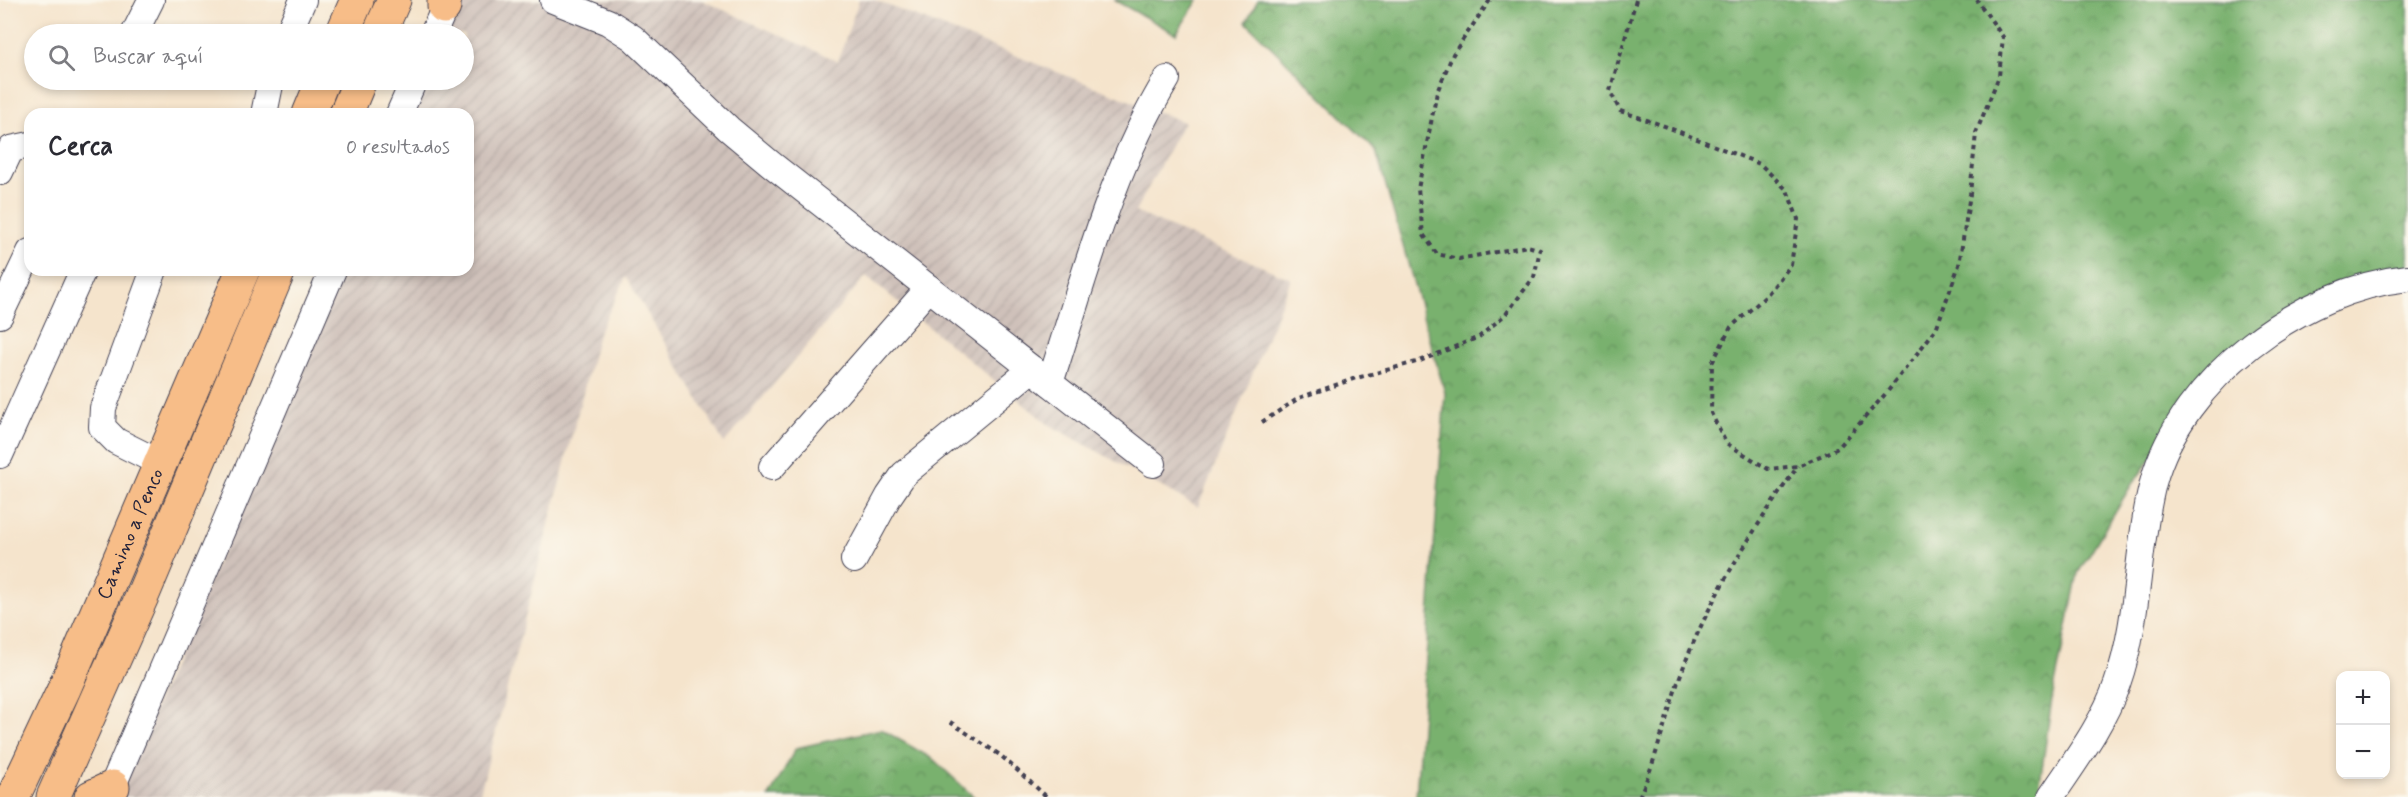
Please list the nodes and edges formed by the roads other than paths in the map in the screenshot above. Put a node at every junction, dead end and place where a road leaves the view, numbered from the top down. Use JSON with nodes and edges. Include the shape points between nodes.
{"nodes":[{"id":1,"x":151,"y":0,"type":"edge"},
{"id":2,"x":303,"y":0,"type":"edge"},
{"id":3,"x":357,"y":0,"type":"edge"},
{"id":4,"x":394,"y":0,"type":"edge"},
{"id":5,"x":554,"y":0,"type":"edge"},
{"id":6,"x":139,"y":24,"type":"edge"},
{"id":7,"x":292,"y":24,"type":"edge"},
{"id":8,"x":346,"y":24,"type":"edge"},
{"id":9,"x":384,"y":24,"type":"edge"},
{"id":10,"x":1167,"y":79,"type":"dead end"},
{"id":11,"x":269,"y":90,"type":"edge"},
{"id":12,"x":319,"y":90,"type":"edge"},
{"id":13,"x":356,"y":90,"type":"edge"},
{"id":14,"x":410,"y":90,"type":"edge"},
{"id":15,"x":265,"y":108,"type":"edge"},
{"id":16,"x":311,"y":108,"type":"edge"},
{"id":17,"x":348,"y":108,"type":"edge"},
{"id":18,"x":402,"y":108,"type":"edge"},
{"id":19,"x":24,"y":147,"type":"edge"},
{"id":20,"x":0,"y":172,"type":"edge"},
{"id":21,"x":24,"y":265,"type":"edge"},
{"id":22,"x":81,"y":276,"type":"edge"},
{"id":23,"x":152,"y":276,"type":"edge"},
{"id":24,"x":240,"y":276,"type":"edge"},
{"id":25,"x":276,"y":276,"type":"edge"},
{"id":26,"x":330,"y":276,"type":"edge"},
{"id":27,"x":2408,"y":278,"type":"edge"},
{"id":28,"x":929,"y":288,"type":"junction"},
{"id":29,"x":0,"y":315,"type":"edge"},
{"id":30,"x":1041,"y":376,"type":"junction"},
{"id":31,"x":0,"y":455,"type":"edge"},
{"id":32,"x":160,"y":463,"type":"junction"},
{"id":33,"x":1153,"y":464,"type":"dead end"},
{"id":34,"x":772,"y":467,"type":"dead end"},
{"id":35,"x":854,"y":560,"type":"dead end"},
{"id":36,"x":11,"y":789,"type":"edge"},
{"id":37,"x":104,"y":794,"type":"edge"},
{"id":38,"x":53,"y":797,"type":"edge"},
{"id":39,"x":2051,"y":797,"type":"edge"}],
"edges":[{"from":1,"to":6,"type":"street"},
{"from":2,"to":7,"type":"street"},
{"from":3,"to":8,"type":"highway"},
{"from":4,"to":9,"type":"highway"},
{"from":5,"to":28,"type":"street","via":[[608,22],[633,38],[729,129]]},
{"from":10,"to":30,"type":"street","via":[[1121,166]]},
{"from":11,"to":15,"type":"street"},
{"from":12,"to":16,"type":"highway"},
{"from":13,"to":17,"type":"highway"},
{"from":14,"to":18,"type":"street"},
{"from":19,"to":20,"type":"street","via":[[11,149]]},
{"from":21,"to":29,"type":"street"},
{"from":22,"to":31,"type":"street"},
{"from":23,"to":32,"type":"street","via":[[103,408],[102,427],[116,441]]},
{"from":24,"to":32,"type":"highway","name":"Camino a Penco"},
{"from":25,"to":38,"type":"highway","name":"Camino a Penco","via":[[140,602]]},
{"from":26,"to":37,"type":"street"},
{"from":27,"to":39,"type":"street","via":[[2341,295],[2296,316],[2230,364],[2185,413],[2164,450],[2153,484],[2129,637],[2117,684],[2107,709]]},
{"from":28,"to":30,"type":"street"},
{"from":28,"to":34,"type":"street"},
{"from":30,"to":33,"type":"street"},
{"from":30,"to":35,"type":"street","via":[[904,474]]},
{"from":32,"to":36,"type":"highway","name":"Camino a Penco","via":[[64,689]]}]}
